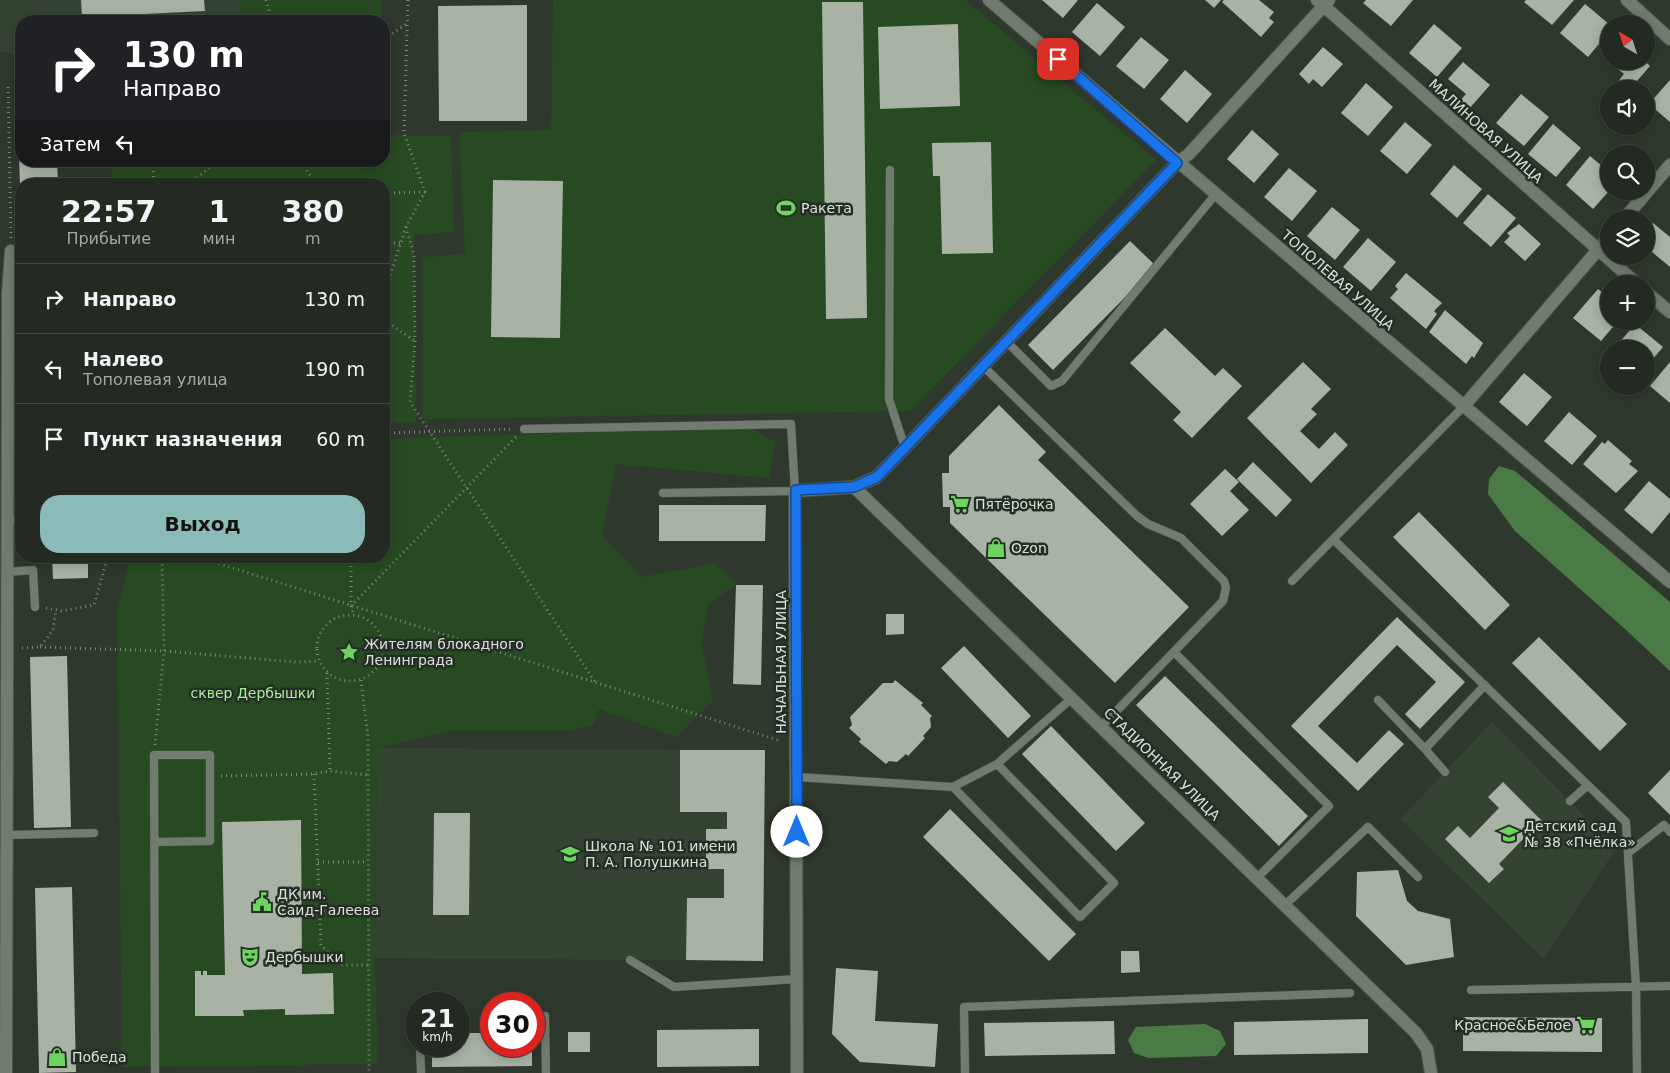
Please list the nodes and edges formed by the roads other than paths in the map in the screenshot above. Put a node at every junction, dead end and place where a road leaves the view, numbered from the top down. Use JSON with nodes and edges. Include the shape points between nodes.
{"nodes":[{"id":1,"x":989,"y":0,"type":"edge"},
{"id":2,"x":1626,"y":0,"type":"edge"},
{"id":3,"x":1323,"y":2,"type":"edge"},
{"id":4,"x":1670,"y":39,"type":"edge"},
{"id":5,"x":1177,"y":163,"type":"junction"},
{"id":6,"x":1670,"y":165,"type":"edge"},
{"id":7,"x":890,"y":170,"type":"dead end"},
{"id":8,"x":1216,"y":195,"type":"junction"},
{"id":9,"x":1632,"y":210,"type":"edge"},
{"id":10,"x":1600,"y":247,"type":"edge"},
{"id":11,"x":1597,"y":250,"type":"junction"},
{"id":12,"x":11,"y":251,"type":"road end"},
{"id":13,"x":1626,"y":275,"type":"edge"},
{"id":14,"x":1655,"y":300,"type":"edge"},
{"id":15,"x":1670,"y":312,"type":"edge"},
{"id":16,"x":1007,"y":342,"type":"junction"},
{"id":17,"x":984,"y":367,"type":"junction"},
{"id":18,"x":4,"y":401,"type":"edge"},
{"id":19,"x":1463,"y":407,"type":"junction"},
{"id":20,"x":524,"y":429,"type":"road end"},
{"id":21,"x":905,"y":448,"type":"junction"},
{"id":22,"x":854,"y":487,"type":"junction"},
{"id":23,"x":796,"y":490,"type":"junction"},
{"id":24,"x":663,"y":493,"type":"dead end"},
{"id":25,"x":5,"y":515,"type":"edge"},
{"id":26,"x":1334,"y":540,"type":"junction"},
{"id":27,"x":8,"y":572,"type":"junction"},
{"id":28,"x":1292,"y":582,"type":"dead end"},
{"id":29,"x":1670,"y":582,"type":"edge"},
{"id":30,"x":36,"y":607,"type":"road end"},
{"id":31,"x":4,"y":630,"type":"edge"},
{"id":32,"x":1174,"y":652,"type":"junction"},
{"id":33,"x":1485,"y":685,"type":"junction"},
{"id":34,"x":1072,"y":698,"type":"junction"},
{"id":35,"x":1378,"y":700,"type":"dead end"},
{"id":36,"x":1101,"y":727,"type":"junction"},
{"id":37,"x":4,"y":745,"type":"edge"},
{"id":38,"x":1425,"y":749,"type":"junction"},
{"id":39,"x":997,"y":764,"type":"junction"},
{"id":40,"x":1446,"y":772,"type":"dead end"},
{"id":41,"x":797,"y":777,"type":"junction"},
{"id":42,"x":1588,"y":785,"type":"junction"},
{"id":43,"x":953,"y":787,"type":"junction"},
{"id":44,"x":1570,"y":801,"type":"dead end"},
{"id":45,"x":1670,"y":832,"type":"edge"},
{"id":46,"x":94,"y":833,"type":"dead end"},
{"id":47,"x":7,"y":835,"type":"junction"},
{"id":48,"x":154,"y":842,"type":"junction"},
{"id":49,"x":1628,"y":853,"type":"junction"},
{"id":50,"x":1418,"y":877,"type":"dead end"},
{"id":51,"x":1257,"y":878,"type":"junction"},
{"id":52,"x":1285,"y":905,"type":"junction"},
{"id":53,"x":630,"y":960,"type":"dead end"},
{"id":54,"x":797,"y":979,"type":"junction"},
{"id":55,"x":3,"y":985,"type":"edge"},
{"id":56,"x":1636,"y":986,"type":"junction"},
{"id":57,"x":1670,"y":986,"type":"edge"},
{"id":58,"x":1471,"y":990,"type":"dead end"},
{"id":59,"x":1350,"y":994,"type":"dead end"},
{"id":60,"x":545,"y":1016,"type":"dead end"},
{"id":61,"x":420,"y":1057,"type":"edge"},
{"id":62,"x":6,"y":1073,"type":"edge"},
{"id":63,"x":155,"y":1073,"type":"edge"},
{"id":64,"x":421,"y":1073,"type":"edge"},
{"id":65,"x":546,"y":1073,"type":"edge"},
{"id":66,"x":797,"y":1073,"type":"edge"},
{"id":67,"x":965,"y":1073,"type":"edge"},
{"id":68,"x":1431,"y":1073,"type":"edge"},
{"id":69,"x":1637,"y":1073,"type":"edge"}],
"edges":[{"from":1,"to":5,"type":"street","name":"ТОПОЛЕВАЯ УЛИЦА"},
{"from":2,"to":4,"type":"street"},
{"from":3,"to":5,"type":"street","via":[[1189,154]]},
{"from":3,"to":11,"type":"street","name":"МАЛИНОВАЯ УЛИЦА"},
{"from":5,"to":8,"type":"street","name":"ТОПОЛЕВАЯ УЛИЦА"},
{"from":5,"to":16,"type":"street"},
{"from":6,"to":9,"type":"street"},
{"from":7,"to":21,"type":"lane","via":[[889,399]]},
{"from":8,"to":16,"type":"lane","via":[[1062,381],[1052,386]]},
{"from":8,"to":19,"type":"street","name":"ТОПОЛЕВАЯ УЛИЦА"},
{"from":10,"to":11,"type":"street"},
{"from":11,"to":13,"type":"street","name":"МАЛИНОВАЯ УЛИЦА"},
{"from":11,"to":19,"type":"street"},
{"from":12,"to":18,"type":"street"},
{"from":14,"to":15,"type":"street"},
{"from":16,"to":17,"type":"street"},
{"from":17,"to":21,"type":"street"},
{"from":17,"to":32,"type":"lane","via":[[1137,516],[1181,538],[1224,581],[1223,601]]},
{"from":18,"to":25,"type":"street"},
{"from":19,"to":26,"type":"lane"},
{"from":19,"to":29,"type":"street","name":"ТОПОЛЕВАЯ УЛИЦА"},
{"from":20,"to":23,"type":"lane","via":[[791,424]]},
{"from":21,"to":22,"type":"street","via":[[877,477]]},
{"from":22,"to":23,"type":"street"},
{"from":22,"to":34,"type":"street","name":"СТАДИОННАЯ УЛИЦА"},
{"from":23,"to":24,"type":"lane"},
{"from":23,"to":41,"type":"street","name":"НАЧАЛЬНАЯ УЛИЦА"},
{"from":25,"to":27,"type":"street"},
{"from":26,"to":28,"type":"lane"},
{"from":26,"to":33,"type":"lane"},
{"from":27,"to":30,"type":"lane","via":[[33,570]]},
{"from":27,"to":31,"type":"street"},
{"from":31,"to":37,"type":"street","via":[[8,650]]},
{"from":32,"to":36,"type":"lane"},
{"from":32,"to":51,"type":"lane","via":[[1329,806]]},
{"from":33,"to":38,"type":"lane"},
{"from":33,"to":42,"type":"lane"},
{"from":34,"to":36,"type":"street","name":"СТАДИОННАЯ УЛИЦА"},
{"from":34,"to":39,"type":"lane"},
{"from":35,"to":38,"type":"lane"},
{"from":36,"to":51,"type":"street","name":"СТАДИОННАЯ УЛИЦА"},
{"from":37,"to":47,"type":"street"},
{"from":38,"to":40,"type":"lane"},
{"from":39,"to":43,"type":"lane"},
{"from":39,"to":43,"type":"lane","via":[[1114,883],[1080,917]]},
{"from":41,"to":43,"type":"lane"},
{"from":41,"to":54,"type":"street","name":"НАЧАЛЬНАЯ УЛИЦА"},
{"from":42,"to":44,"type":"lane"},
{"from":42,"to":49,"type":"lane","via":[[1626,822]]},
{"from":45,"to":49,"type":"lane","via":[[1664,825]]},
{"from":46,"to":47,"type":"lane"},
{"from":47,"to":55,"type":"street"},
{"from":48,"to":48,"type":"lane","via":[[154,755],[210,755],[210,842]]},
{"from":48,"to":63,"type":"lane"},
{"from":49,"to":56,"type":"lane"},
{"from":50,"to":52,"type":"lane","via":[[1368,827]]},
{"from":51,"to":52,"type":"street","name":"СТАДИОННАЯ УЛИЦА"},
{"from":52,"to":68,"type":"street","name":"СТАДИОННАЯ УЛИЦА","via":[[1416,1032],[1427,1049]]},
{"from":53,"to":54,"type":"lane","via":[[674,987]]},
{"from":54,"to":66,"type":"street","name":"НАЧАЛЬНАЯ УЛИЦА"},
{"from":55,"to":62,"type":"street"},
{"from":56,"to":57,"type":"lane"},
{"from":56,"to":58,"type":"lane"},
{"from":56,"to":69,"type":"lane"},
{"from":59,"to":67,"type":"lane","via":[[964,1007]]},
{"from":60,"to":65,"type":"lane"},
{"from":61,"to":64,"type":"lane"}]}
